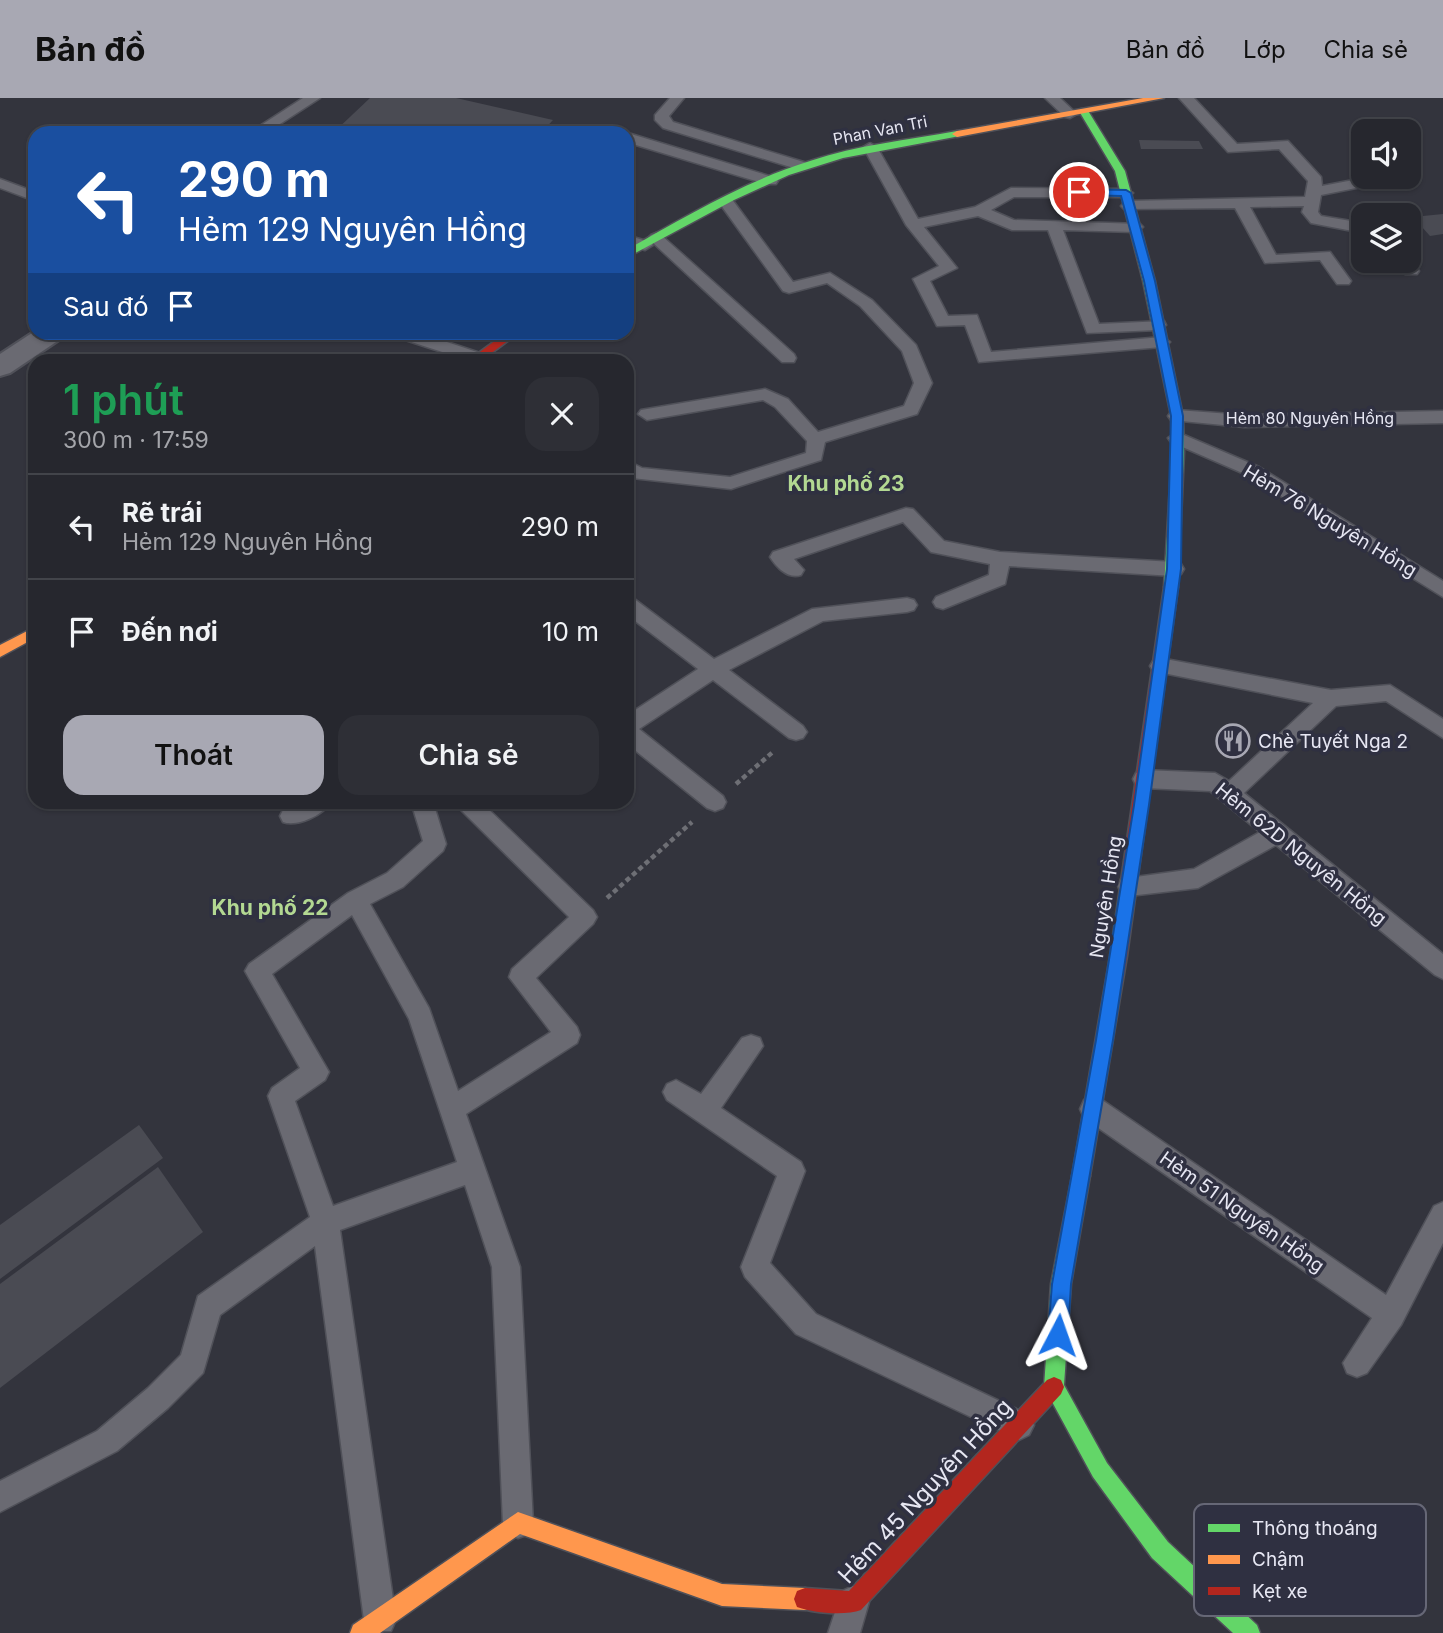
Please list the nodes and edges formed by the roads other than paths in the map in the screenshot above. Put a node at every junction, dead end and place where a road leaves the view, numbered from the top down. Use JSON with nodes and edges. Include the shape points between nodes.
{"nodes":[{"id":1,"x":313,"y":98,"type":"edge"},
{"id":2,"x":654,"y":98,"type":"edge"},
{"id":3,"x":1052,"y":98,"type":"edge"},
{"id":4,"x":1160,"y":98,"type":"edge"},
{"id":5,"x":1186,"y":98,"type":"edge"},
{"id":6,"x":675,"y":100,"type":"edge"},
{"id":7,"x":1127,"y":100,"type":"edge"},
{"id":8,"x":1077,"y":112,"type":"junction"},
{"id":9,"x":267,"y":126,"type":"edge"},
{"id":10,"x":634,"y":139,"type":"edge"},
{"id":11,"x":870,"y":147,"type":"junction"},
{"id":12,"x":802,"y":166,"type":"junction"},
{"id":13,"x":771,"y":181,"type":"junction"},
{"id":14,"x":0,"y":183,"type":"edge"},
{"id":15,"x":1351,"y":186,"type":"edge"},
{"id":16,"x":28,"y":194,"type":"edge"},
{"id":17,"x":1312,"y":196,"type":"junction"},
{"id":18,"x":1127,"y":199,"type":"junction"},
{"id":19,"x":726,"y":201,"type":"junction"},
{"id":20,"x":1240,"y":203,"type":"junction"},
{"id":21,"x":980,"y":211,"type":"junction"},
{"id":22,"x":914,"y":225,"type":"junction"},
{"id":23,"x":1054,"y":226,"type":"junction"},
{"id":24,"x":1351,"y":226,"type":"edge"},
{"id":25,"x":1135,"y":227,"type":"junction"},
{"id":26,"x":634,"y":240,"type":"edge"},
{"id":27,"x":650,"y":241,"type":"junction"},
{"id":28,"x":634,"y":250,"type":"edge"},
{"id":29,"x":1343,"y":281,"type":"dead end"},
{"id":30,"x":1158,"y":325,"type":"junction"},
{"id":31,"x":40,"y":340,"type":"edge"},
{"id":32,"x":422,"y":340,"type":"edge"},
{"id":33,"x":505,"y":340,"type":"edge"},
{"id":34,"x":1162,"y":342,"type":"junction"},
{"id":35,"x":462,"y":354,"type":"edge"},
{"id":36,"x":487,"y":354,"type":"edge"},
{"id":37,"x":788,"y":358,"type":"dead end"},
{"id":38,"x":0,"y":368,"type":"edge"},
{"id":39,"x":647,"y":414,"type":"dead end"},
{"id":40,"x":1177,"y":416,"type":"junction"},
{"id":41,"x":1443,"y":417,"type":"edge"},
{"id":42,"x":1177,"y":438,"type":"junction"},
{"id":43,"x":816,"y":439,"type":"junction"},
{"id":44,"x":634,"y":471,"type":"edge"},
{"id":45,"x":1000,"y":559,"type":"junction"},
{"id":46,"x":1174,"y":569,"type":"junction"},
{"id":47,"x":794,"y":570,"type":"dead end"},
{"id":48,"x":1443,"y":590,"type":"edge"},
{"id":49,"x":943,"y":602,"type":"dead end"},
{"id":50,"x":906,"y":605,"type":"dead end"},
{"id":51,"x":634,"y":609,"type":"edge"},
{"id":52,"x":28,"y":636,"type":"edge"},
{"id":53,"x":0,"y":652,"type":"edge"},
{"id":54,"x":1160,"y":666,"type":"junction"},
{"id":55,"x":713,"y":669,"type":"junction"},
{"id":56,"x":1331,"y":698,"type":"junction"},
{"id":57,"x":634,"y":723,"type":"edge"},
{"id":58,"x":1443,"y":730,"type":"edge"},
{"id":59,"x":796,"y":732,"type":"dead end"},
{"id":60,"x":634,"y":736,"type":"edge"},
{"id":61,"x":1144,"y":779,"type":"junction"},
{"id":62,"x":1229,"y":794,"type":"junction"},
{"id":63,"x":715,"y":802,"type":"dead end"},
{"id":64,"x":304,"y":809,"type":"edge"},
{"id":65,"x":424,"y":809,"type":"edge"},
{"id":66,"x":474,"y":809,"type":"edge"},
{"id":67,"x":291,"y":816,"type":"dead end"},
{"id":68,"x":1277,"y":833,"type":"junction"},
{"id":69,"x":1129,"y":886,"type":"junction"},
{"id":70,"x":356,"y":900,"type":"junction"},
{"id":71,"x":1443,"y":968,"type":"edge"},
{"id":72,"x":751,"y":1046,"type":"dead end"},
{"id":73,"x":676,"y":1092,"type":"dead end"},
{"id":74,"x":1093,"y":1109,"type":"junction"},
{"id":75,"x":452,"y":1110,"type":"junction"},
{"id":76,"x":705,"y":1110,"type":"junction"},
{"id":77,"x":472,"y":1170,"type":"junction"},
{"id":78,"x":1443,"y":1215,"type":"edge"},
{"id":79,"x":325,"y":1222,"type":"junction"},
{"id":80,"x":1391,"y":1315,"type":"junction"},
{"id":81,"x":1357,"y":1363,"type":"dead end"},
{"id":82,"x":1054,"y":1387,"type":"junction"},
{"id":83,"x":1018,"y":1425,"type":"junction"},
{"id":84,"x":0,"y":1497,"type":"edge"},
{"id":85,"x":518,"y":1523,"type":"junction"},
{"id":86,"x":1194,"y":1582,"type":"edge"},
{"id":87,"x":853,"y":1602,"type":"junction"},
{"id":88,"x":1231,"y":1616,"type":"edge"},
{"id":89,"x":370,"y":1626,"type":"edge"},
{"id":90,"x":844,"y":1633,"type":"edge"},
{"id":91,"x":1249,"y":1633,"type":"edge"}],
"edges":[{"from":1,"to":9,"type":"lane"},
{"from":2,"to":6,"type":"lane"},
{"from":3,"to":8,"type":"lane"},
{"from":4,"to":7,"type":"street","name":"Phan Van Tri"},
{"from":5,"to":17,"type":"lane","via":[[1233,149],[1283,144],[1316,180]]},
{"from":6,"to":12,"type":"lane","via":[[662,115],[668,125]]},
{"from":7,"to":8,"type":"street","name":"Phan Van Tri"},
{"from":8,"to":11,"type":"street","name":"Phan Van Tri"},
{"from":8,"to":18,"type":"street","name":"Nguyên Hồng","via":[[1120,171]]},
{"from":10,"to":13,"type":"lane","via":[[660,143]]},
{"from":11,"to":12,"type":"street","name":"Phan Van Tri"},
{"from":11,"to":22,"type":"lane"},
{"from":12,"to":13,"type":"street","name":"Phan Van Tri"},
{"from":13,"to":19,"type":"street","name":"Phan Van Tri"},
{"from":14,"to":16,"type":"lane"},
{"from":15,"to":17,"type":"lane"},
{"from":17,"to":20,"type":"lane"},
{"from":17,"to":24,"type":"lane","via":[[1310,212],[1316,220]]},
{"from":18,"to":20,"type":"lane"},
{"from":18,"to":21,"type":"lane","via":[[1012,192]]},
{"from":18,"to":25,"type":"street","name":"Nguyên Hồng"},
{"from":19,"to":27,"type":"street","name":"Phan Van Tri"},
{"from":19,"to":43,"type":"lane","via":[[789,288],[830,278],[866,303],[910,349],[923,383],[911,410]]},
{"from":20,"to":29,"type":"lane","via":[[1271,260],[1324,255]]},
{"from":21,"to":22,"type":"lane"},
{"from":21,"to":23,"type":"lane","via":[[1012,225]]},
{"from":22,"to":34,"type":"lane","via":[[949,268],[921,279],[943,322],[971,319],[985,358]]},
{"from":23,"to":25,"type":"lane"},
{"from":23,"to":30,"type":"lane","via":[[1093,329]]},
{"from":25,"to":30,"type":"street","name":"Nguyên Hồng"},
{"from":26,"to":27,"type":"lane"},
{"from":27,"to":28,"type":"street","name":"Phan Van Tri"},
{"from":27,"to":37,"type":"lane"},
{"from":30,"to":34,"type":"street","name":"Nguyên Hồng"},
{"from":31,"to":38,"type":"street"},
{"from":32,"to":35,"type":"lane"},
{"from":33,"to":36,"type":"street"},
{"from":34,"to":40,"type":"street","name":"Nguyên Hồng"},
{"from":39,"to":43,"type":"lane","via":[[765,394],[780,399],[807,435]]},
{"from":40,"to":41,"type":"lane","name":"Hẻm 80 Nguyên Hồng","via":[[1244,421]]},
{"from":40,"to":42,"type":"street","name":"Nguyên Hồng"},
{"from":42,"to":46,"type":"street","name":"Nguyên Hồng"},
{"from":42,"to":48,"type":"lane","name":"Hẻm 76 Nguyên Hồng","via":[[1253,471]]},
{"from":43,"to":44,"type":"lane","via":[[815,456],[731,483]]},
{"from":45,"to":46,"type":"lane"},
{"from":45,"to":47,"type":"lane","via":[[938,547],[906,514],[780,557]]},
{"from":45,"to":49,"type":"lane","via":[[998,579]]},
{"from":46,"to":54,"type":"street","name":"Nguyên Hồng"},
{"from":50,"to":55,"type":"lane","via":[[819,614]]},
{"from":51,"to":55,"type":"lane"},
{"from":52,"to":53,"type":"street"},
{"from":54,"to":56,"type":"lane"},
{"from":54,"to":61,"type":"street","name":"Nguyên Hồng"},
{"from":55,"to":57,"type":"lane"},
{"from":55,"to":59,"type":"lane"},
{"from":56,"to":58,"type":"lane","via":[[1390,693]]},
{"from":56,"to":62,"type":"lane"},
{"from":60,"to":63,"type":"lane"},
{"from":61,"to":62,"type":"lane","name":"Hẻm 62D Nguyên Hồng","via":[[1215,782]]},
{"from":61,"to":69,"type":"street","name":"Nguyên Hồng"},
{"from":62,"to":68,"type":"lane","name":"Hẻm 62D Nguyên Hồng"},
{"from":64,"to":67,"type":"lane"},
{"from":65,"to":70,"type":"lane","via":[[435,844],[395,880]]},
{"from":66,"to":75,"type":"lane","via":[[584,917],[521,977],[568,1035]]},
{"from":68,"to":69,"type":"lane","via":[[1198,878]]},
{"from":68,"to":71,"type":"lane","name":"Hẻm 62D Nguyên Hồng"},
{"from":69,"to":74,"type":"street","name":"Nguyên Hồng"},
{"from":70,"to":75,"type":"lane","via":[[420,1016]]},
{"from":70,"to":79,"type":"lane","via":[[257,971],[316,1072],[281,1096]]},
{"from":72,"to":76,"type":"lane"},
{"from":73,"to":76,"type":"lane"},
{"from":74,"to":80,"type":"lane","name":"Hẻm 51 Nguyên Hồng"},
{"from":74,"to":82,"type":"street","name":"Nguyên Hồng","via":[[1061,1284]]},
{"from":75,"to":77,"type":"lane"},
{"from":76,"to":83,"type":"lane","via":[[792,1171],[755,1267],[806,1324]]},
{"from":77,"to":79,"type":"lane"},
{"from":77,"to":85,"type":"lane","via":[[506,1267]]},
{"from":78,"to":80,"type":"lane"},
{"from":79,"to":84,"type":"lane","via":[[208,1306],[193,1363],[107,1441]]},
{"from":79,"to":89,"type":"lane"},
{"from":80,"to":81,"type":"lane"},
{"from":82,"to":83,"type":"street","name":"Hẻm 45 Nguyên Hồng"},
{"from":82,"to":86,"type":"street","via":[[1100,1470],[1160,1550]]},
{"from":83,"to":87,"type":"street","name":"Hẻm 45 Nguyên Hồng"},
{"from":85,"to":87,"type":"street","name":"Hẻm 45 Nguyên Hồng","via":[[722,1595]]},
{"from":85,"to":89,"type":"street"},
{"from":87,"to":90,"type":"lane"},
{"from":88,"to":91,"type":"street"}]}
